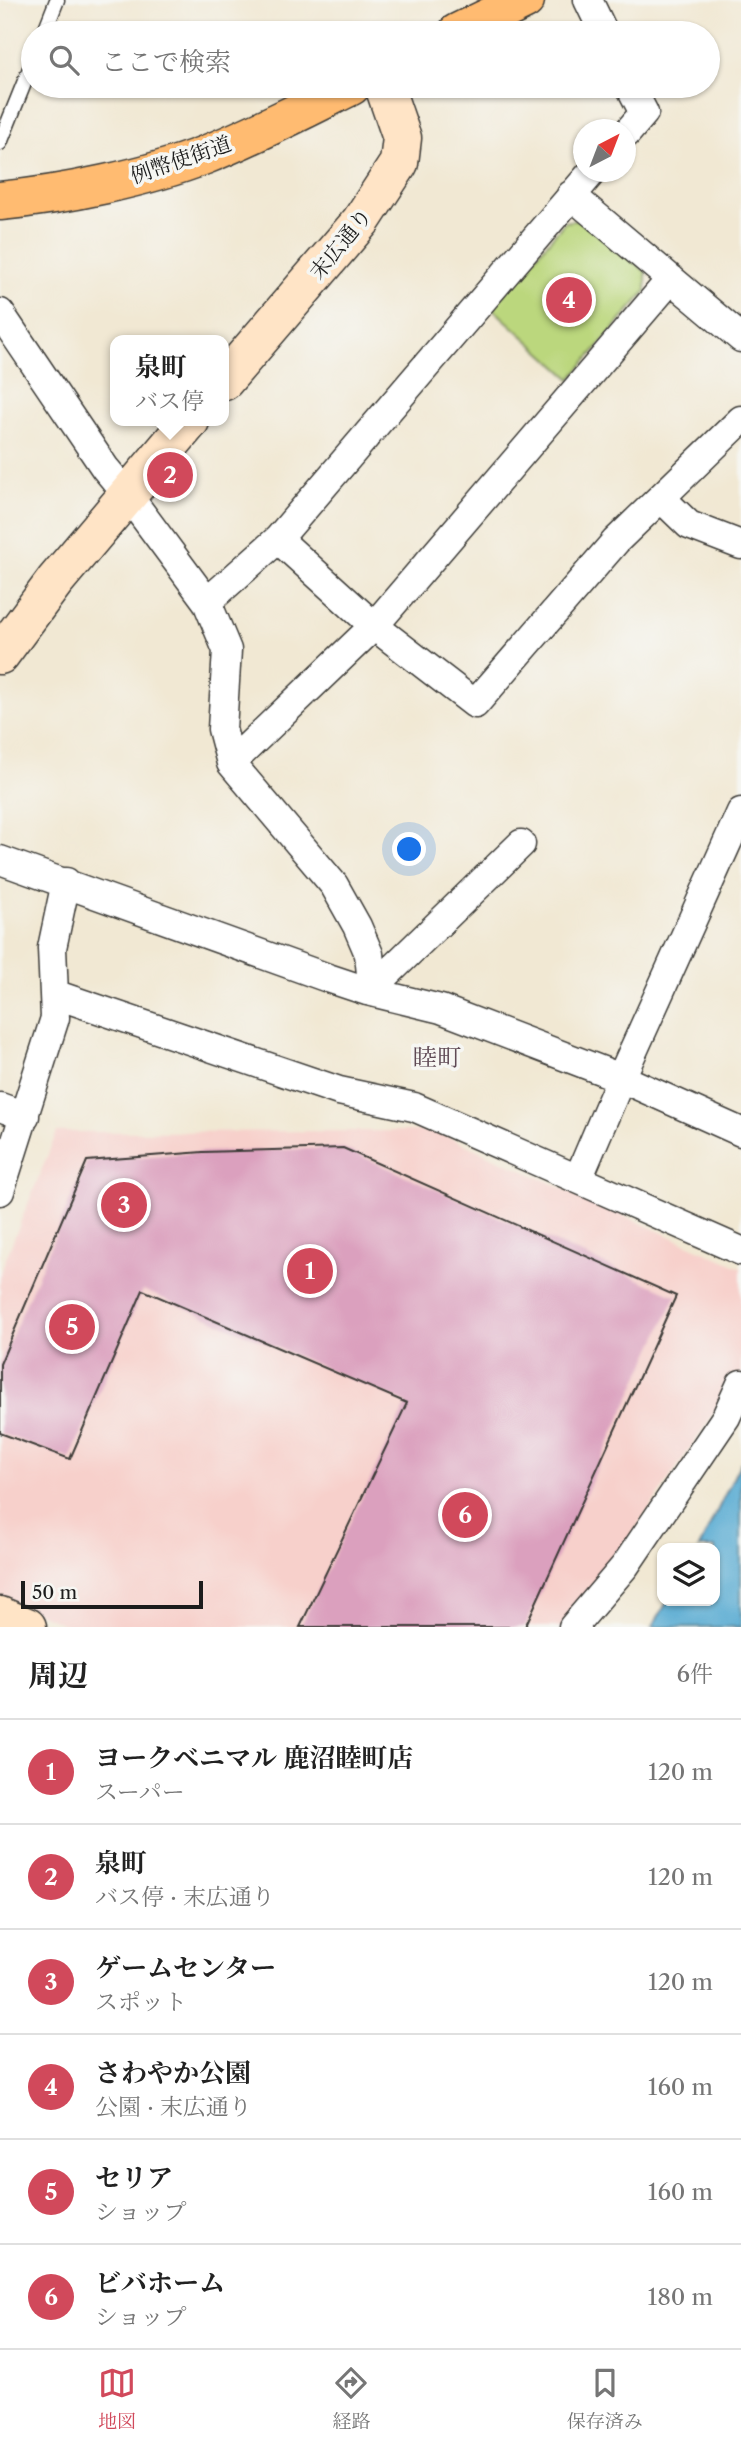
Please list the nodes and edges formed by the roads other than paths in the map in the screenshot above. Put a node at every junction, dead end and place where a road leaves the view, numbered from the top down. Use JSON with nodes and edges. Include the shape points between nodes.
{"nodes":[{"id":1,"x":57,"y":0,"type":"edge"},
{"id":2,"x":525,"y":0,"type":"edge"},
{"id":3,"x":588,"y":0,"type":"edge"},
{"id":4,"x":49,"y":21,"type":"edge"},
{"id":5,"x":482,"y":21,"type":"edge"},
{"id":6,"x":598,"y":21,"type":"edge"},
{"id":7,"x":21,"y":91,"type":"edge"},
{"id":8,"x":327,"y":98,"type":"edge"},
{"id":9,"x":388,"y":98,"type":"edge"},
{"id":10,"x":636,"y":98,"type":"edge"},
{"id":11,"x":636,"y":121,"type":"edge"},
{"id":12,"x":0,"y":143,"type":"edge"},
{"id":13,"x":583,"y":182,"type":"edge"},
{"id":14,"x":571,"y":195,"type":"junction"},
{"id":15,"x":0,"y":201,"type":"edge"},
{"id":16,"x":671,"y":279,"type":"junction"},
{"id":17,"x":0,"y":313,"type":"edge"},
{"id":18,"x":741,"y":338,"type":"edge"},
{"id":19,"x":229,"y":375,"type":"edge"},
{"id":20,"x":741,"y":420,"type":"edge"},
{"id":21,"x":186,"y":426,"type":"edge"},
{"id":22,"x":127,"y":494,"type":"junction"},
{"id":23,"x":661,"y":498,"type":"junction"},
{"id":24,"x":278,"y":539,"type":"junction"},
{"id":25,"x":741,"y":545,"type":"edge"},
{"id":26,"x":207,"y":603,"type":"junction"},
{"id":27,"x":374,"y":626,"type":"junction"},
{"id":28,"x":0,"y":655,"type":"edge"},
{"id":29,"x":231,"y":763,"type":"junction"},
{"id":30,"x":741,"y":812,"type":"edge"},
{"id":31,"x":521,"y":844,"type":"dead end"},
{"id":32,"x":0,"y":860,"type":"edge"},
{"id":33,"x":66,"y":882,"type":"junction"},
{"id":34,"x":369,"y":982,"type":"junction"},
{"id":35,"x":54,"y":994,"type":"junction"},
{"id":36,"x":621,"y":1078,"type":"junction"},
{"id":37,"x":13,"y":1112,"type":"edge"},
{"id":38,"x":741,"y":1132,"type":"edge"},
{"id":39,"x":578,"y":1179,"type":"junction"},
{"id":40,"x":0,"y":1191,"type":"edge"},
{"id":41,"x":741,"y":1251,"type":"edge"},
{"id":42,"x":741,"y":1384,"type":"edge"},
{"id":43,"x":0,"y":1616,"type":"edge"},
{"id":44,"x":27,"y":1627,"type":"edge"},
{"id":45,"x":573,"y":1627,"type":"edge"}],
"edges":[{"from":1,"to":4,"type":"lane"},
{"from":2,"to":5,"type":"highway"},
{"from":3,"to":6,"type":"street"},
{"from":7,"to":12,"type":"lane"},
{"from":8,"to":15,"type":"highway","name":"例幣使街道","via":[[202,156],[124,179]]},
{"from":9,"to":19,"type":"street","name":"末広通り","via":[[402,138],[400,163],[362,221]]},
{"from":10,"to":11,"type":"street","via":[[643,113]]},
{"from":13,"to":14,"type":"street"},
{"from":14,"to":16,"type":"street"},
{"from":14,"to":24,"type":"street"},
{"from":16,"to":18,"type":"street"},
{"from":16,"to":27,"type":"street"},
{"from":17,"to":22,"type":"street"},
{"from":20,"to":23,"type":"street"},
{"from":21,"to":22,"type":"street"},
{"from":22,"to":26,"type":"street"},
{"from":22,"to":28,"type":"street"},
{"from":23,"to":25,"type":"street","via":[[689,525]]},
{"from":23,"to":27,"type":"street","via":[[616,541],[475,704]]},
{"from":24,"to":26,"type":"street"},
{"from":24,"to":27,"type":"street"},
{"from":26,"to":29,"type":"street","via":[[227,650],[222,729]]},
{"from":27,"to":29,"type":"street"},
{"from":29,"to":34,"type":"street","via":[[334,885],[369,954]]},
{"from":30,"to":36,"type":"street"},
{"from":31,"to":34,"type":"street","via":[[386,975]]},
{"from":32,"to":33,"type":"street"},
{"from":33,"to":34,"type":"street","via":[[230,944]]},
{"from":33,"to":35,"type":"street","via":[[52,948]]},
{"from":34,"to":36,"type":"street"},
{"from":35,"to":37,"type":"street","via":[[55,1018]]},
{"from":35,"to":39,"type":"street","via":[[339,1091],[414,1107]]},
{"from":36,"to":38,"type":"street"},
{"from":36,"to":39,"type":"street"},
{"from":37,"to":40,"type":"street"},
{"from":39,"to":41,"type":"street"},
{"from":42,"to":45,"type":"street","via":[[726,1417],[625,1566]]},
{"from":43,"to":44,"type":"street"}]}
